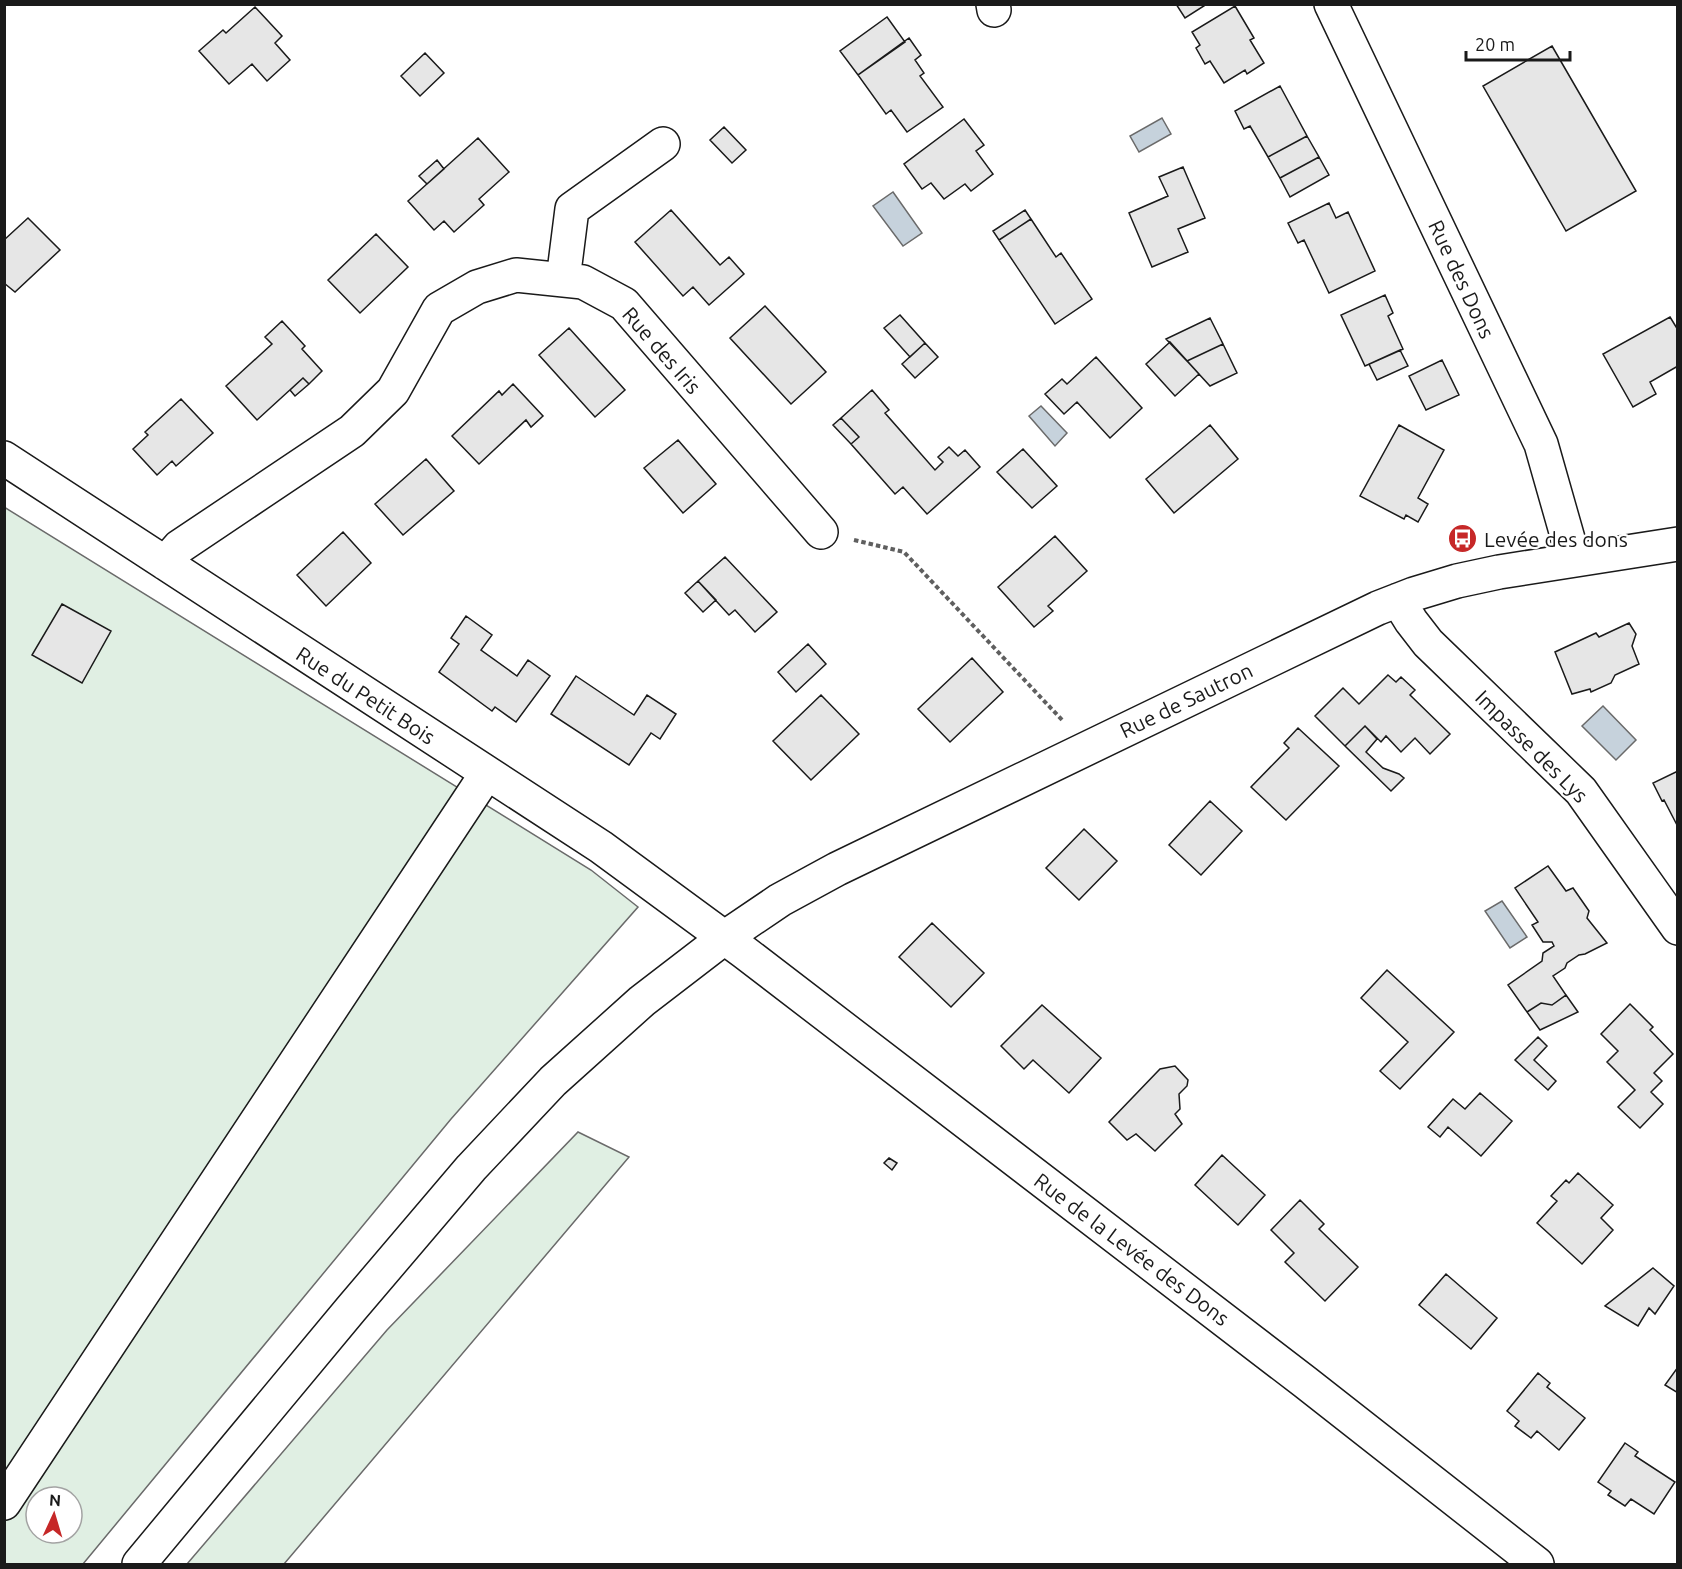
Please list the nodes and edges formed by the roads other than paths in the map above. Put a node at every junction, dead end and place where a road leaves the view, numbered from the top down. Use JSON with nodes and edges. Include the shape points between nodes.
{"nodes":[{"id":1,"x":1332,"y":4,"type":"edge"},
{"id":2,"x":663,"y":144,"type":"dead end"},
{"id":3,"x":563,"y":280,"type":"junction"},
{"id":4,"x":4,"y":458,"type":"edge"},
{"id":5,"x":821,"y":532,"type":"road end"},
{"id":6,"x":1677,"y":544,"type":"edge"},
{"id":7,"x":1574,"y":560,"type":"junction"},
{"id":8,"x":165,"y":563,"type":"junction"},
{"id":9,"x":1398,"y":600,"type":"junction"},
{"id":10,"x":487,"y":773,"type":"junction"},
{"id":11,"x":1677,"y":928,"type":"edge"},
{"id":12,"x":724,"y":938,"type":"junction"},
{"id":13,"x":4,"y":1503,"type":"edge"},
{"id":14,"x":139,"y":1564,"type":"edge"},
{"id":15,"x":1537,"y":1564,"type":"edge"}],
"edges":[{"from":1,"to":7,"type":"street","name":"Rue des Dons","via":[[1541,444]]},
{"from":2,"to":3,"type":"street","via":[[572,209]]},
{"from":3,"to":5,"type":"street","name":"Rue des Iris","via":[[583,282],[624,304]]},
{"from":3,"to":8,"type":"street","name":"Rue des Iris","via":[[516,275],[477,287],[439,309],[393,391],[352,431],[179,547]]},
{"from":4,"to":8,"type":"street","name":"Rue du Petit Bois"},
{"from":6,"to":7,"type":"street","name":"Rue de Sautron"},
{"from":7,"to":9,"type":"street","name":"Rue de Sautron","via":[[1457,581]]},
{"from":8,"to":10,"type":"street","name":"Rue du Petit Bois"},
{"from":9,"to":11,"type":"street","name":"Impasse des Lys","via":[[1428,643],[1581,791]]},
{"from":9,"to":12,"type":"street","name":"Rue de Sautron","via":[[837,869],[780,900]]},
{"from":10,"to":12,"type":"street","name":"Rue du Petit Bois","via":[[601,847]]},
{"from":10,"to":13,"type":"street"},
{"from":12,"to":14,"type":"street","name":"Rue de Sautron","via":[[642,1001],[511,1124]]},
{"from":12,"to":15,"type":"street","name":"Rue de la Levée des Dons","via":[[1296,1374]]}]}
